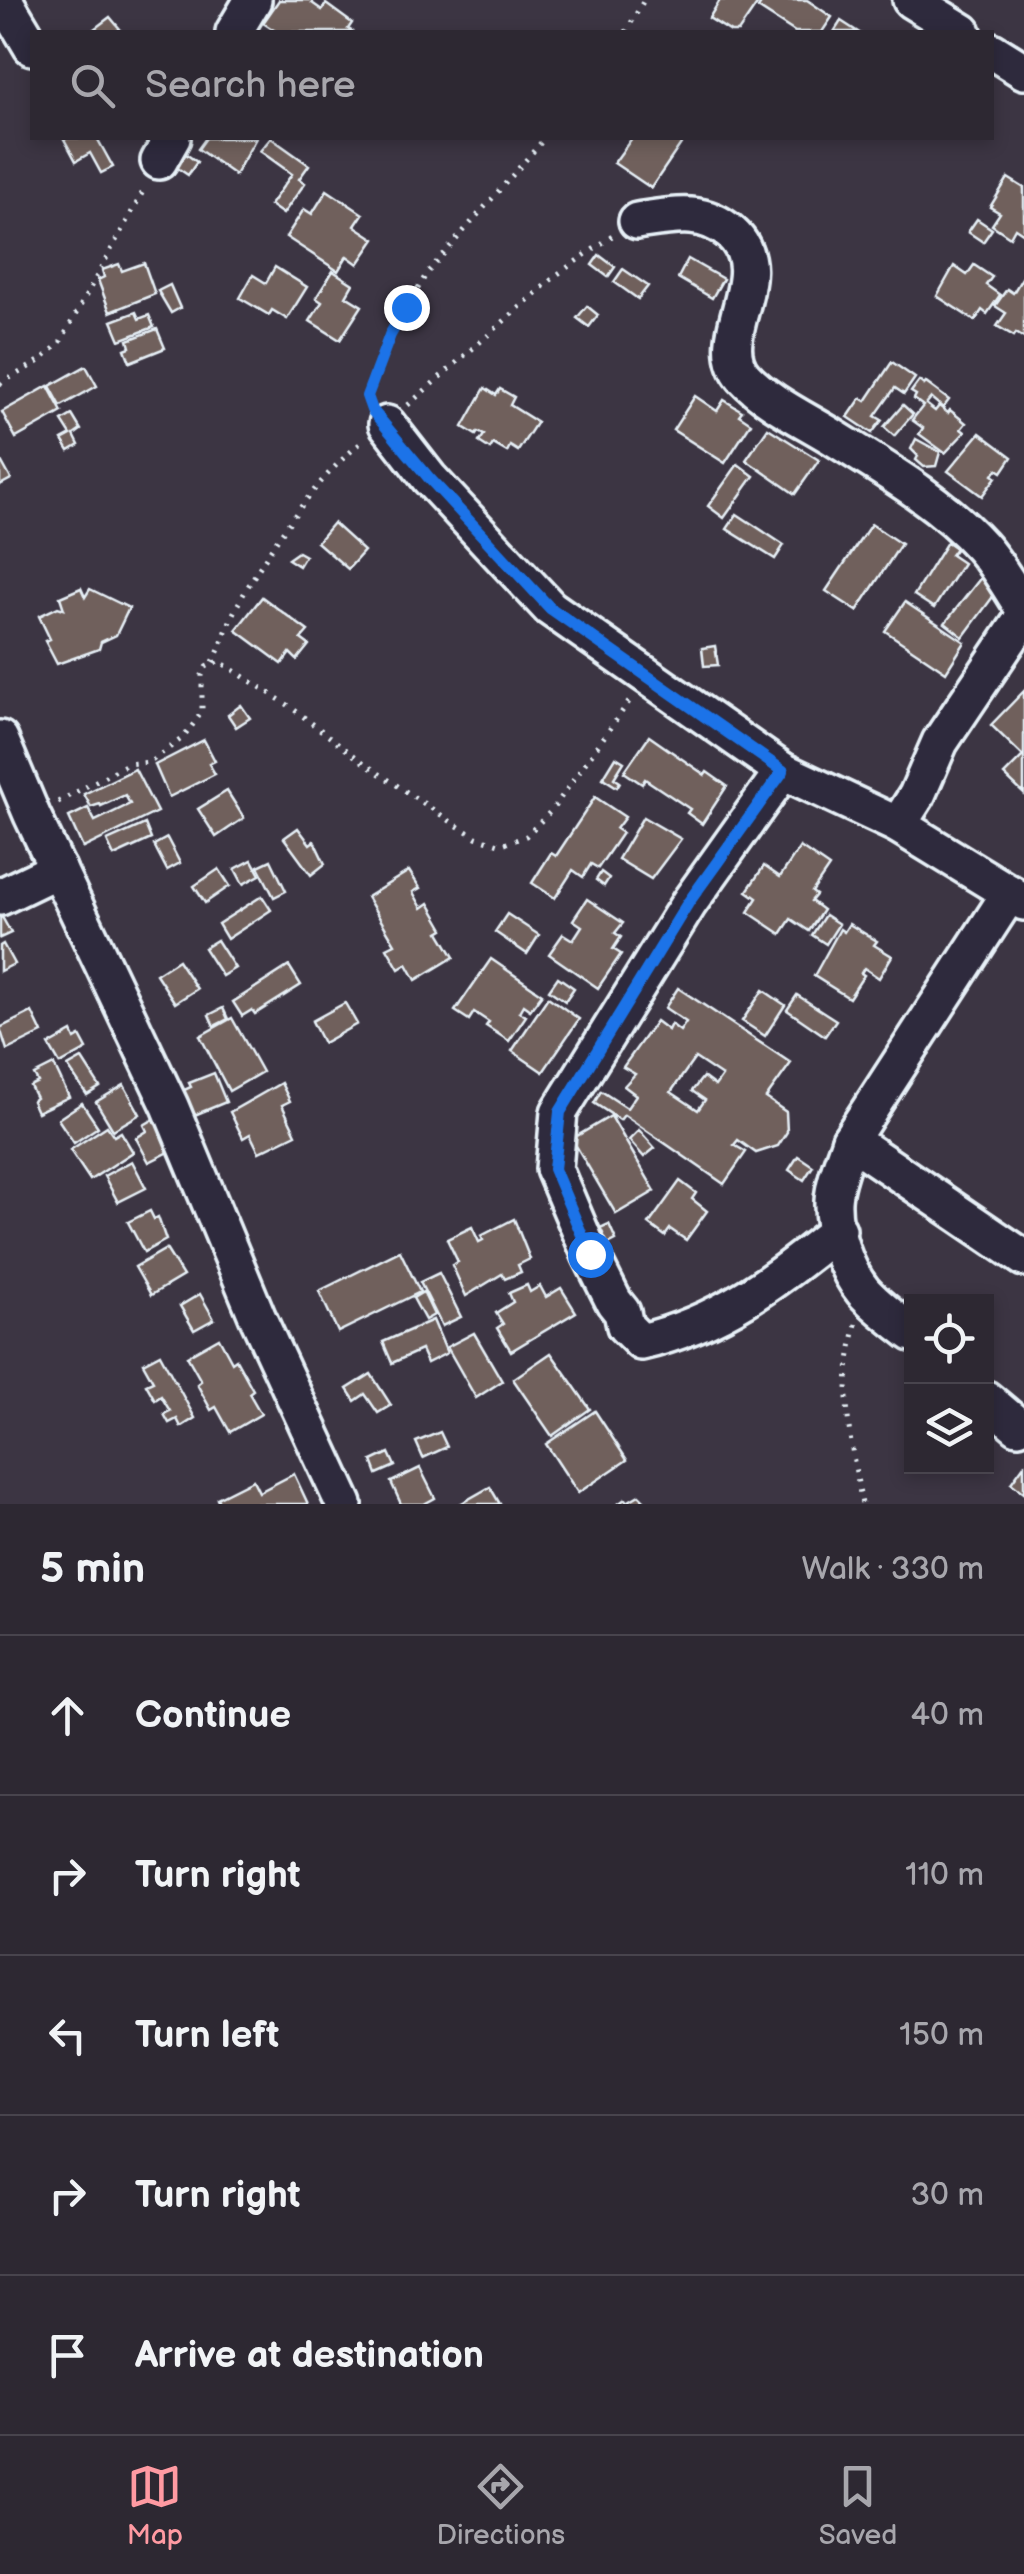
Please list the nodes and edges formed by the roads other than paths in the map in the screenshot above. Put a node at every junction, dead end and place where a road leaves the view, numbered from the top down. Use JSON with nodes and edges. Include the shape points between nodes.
{"nodes":[{"id":1,"x":4,"y":0,"type":"edge"},
{"id":2,"x":253,"y":0,"type":"edge"},
{"id":3,"x":910,"y":0,"type":"edge"},
{"id":4,"x":235,"y":30,"type":"edge"},
{"id":5,"x":959,"y":30,"type":"edge"},
{"id":6,"x":30,"y":44,"type":"edge"},
{"id":7,"x":994,"y":51,"type":"edge"},
{"id":8,"x":1024,"y":71,"type":"edge"},
{"id":9,"x":637,"y":221,"type":"road end"},
{"id":10,"x":386,"y":424,"type":"road end"},
{"id":11,"x":1024,"y":613,"type":"edge"},
{"id":12,"x":0,"y":740,"type":"edge"},
{"id":13,"x":783,"y":771,"type":"junction"},
{"id":14,"x":898,"y":825,"type":"junction"},
{"id":15,"x":58,"y":869,"type":"junction"},
{"id":16,"x":0,"y":897,"type":"edge"},
{"id":17,"x":1017,"y":898,"type":"edge"},
{"id":18,"x":850,"y":1140,"type":"junction"},
{"id":19,"x":838,"y":1230,"type":"junction"},
{"id":20,"x":1024,"y":1258,"type":"edge"},
{"id":21,"x":904,"y":1326,"type":"edge"},
{"id":22,"x":994,"y":1405,"type":"edge"},
{"id":23,"x":1018,"y":1426,"type":"dead end"},
{"id":24,"x":344,"y":1504,"type":"edge"}],
"edges":[{"from":1,"to":6,"type":"street"},
{"from":2,"to":4,"type":"street"},
{"from":3,"to":5,"type":"street"},
{"from":7,"to":8,"type":"street"},
{"from":9,"to":11,"type":"street","via":[[696,215],[742,243],[748,274],[733,356],[744,377],[958,523],[997,566]]},
{"from":10,"to":13,"type":"street","via":[[550,608]]},
{"from":11,"to":14,"type":"street","via":[[940,742]]},
{"from":12,"to":15,"type":"street"},
{"from":13,"to":14,"type":"street"},
{"from":13,"to":19,"type":"street","via":[[688,903],[577,1080],[560,1112],[554,1169],[624,1326],[641,1342],[694,1328],[776,1281]]},
{"from":14,"to":17,"type":"street"},
{"from":15,"to":16,"type":"street"},
{"from":15,"to":24,"type":"street"},
{"from":17,"to":18,"type":"street"},
{"from":18,"to":19,"type":"street","via":[[833,1199]]},
{"from":18,"to":20,"type":"street"},
{"from":19,"to":21,"type":"street","via":[[863,1291]]},
{"from":22,"to":23,"type":"street"}]}
